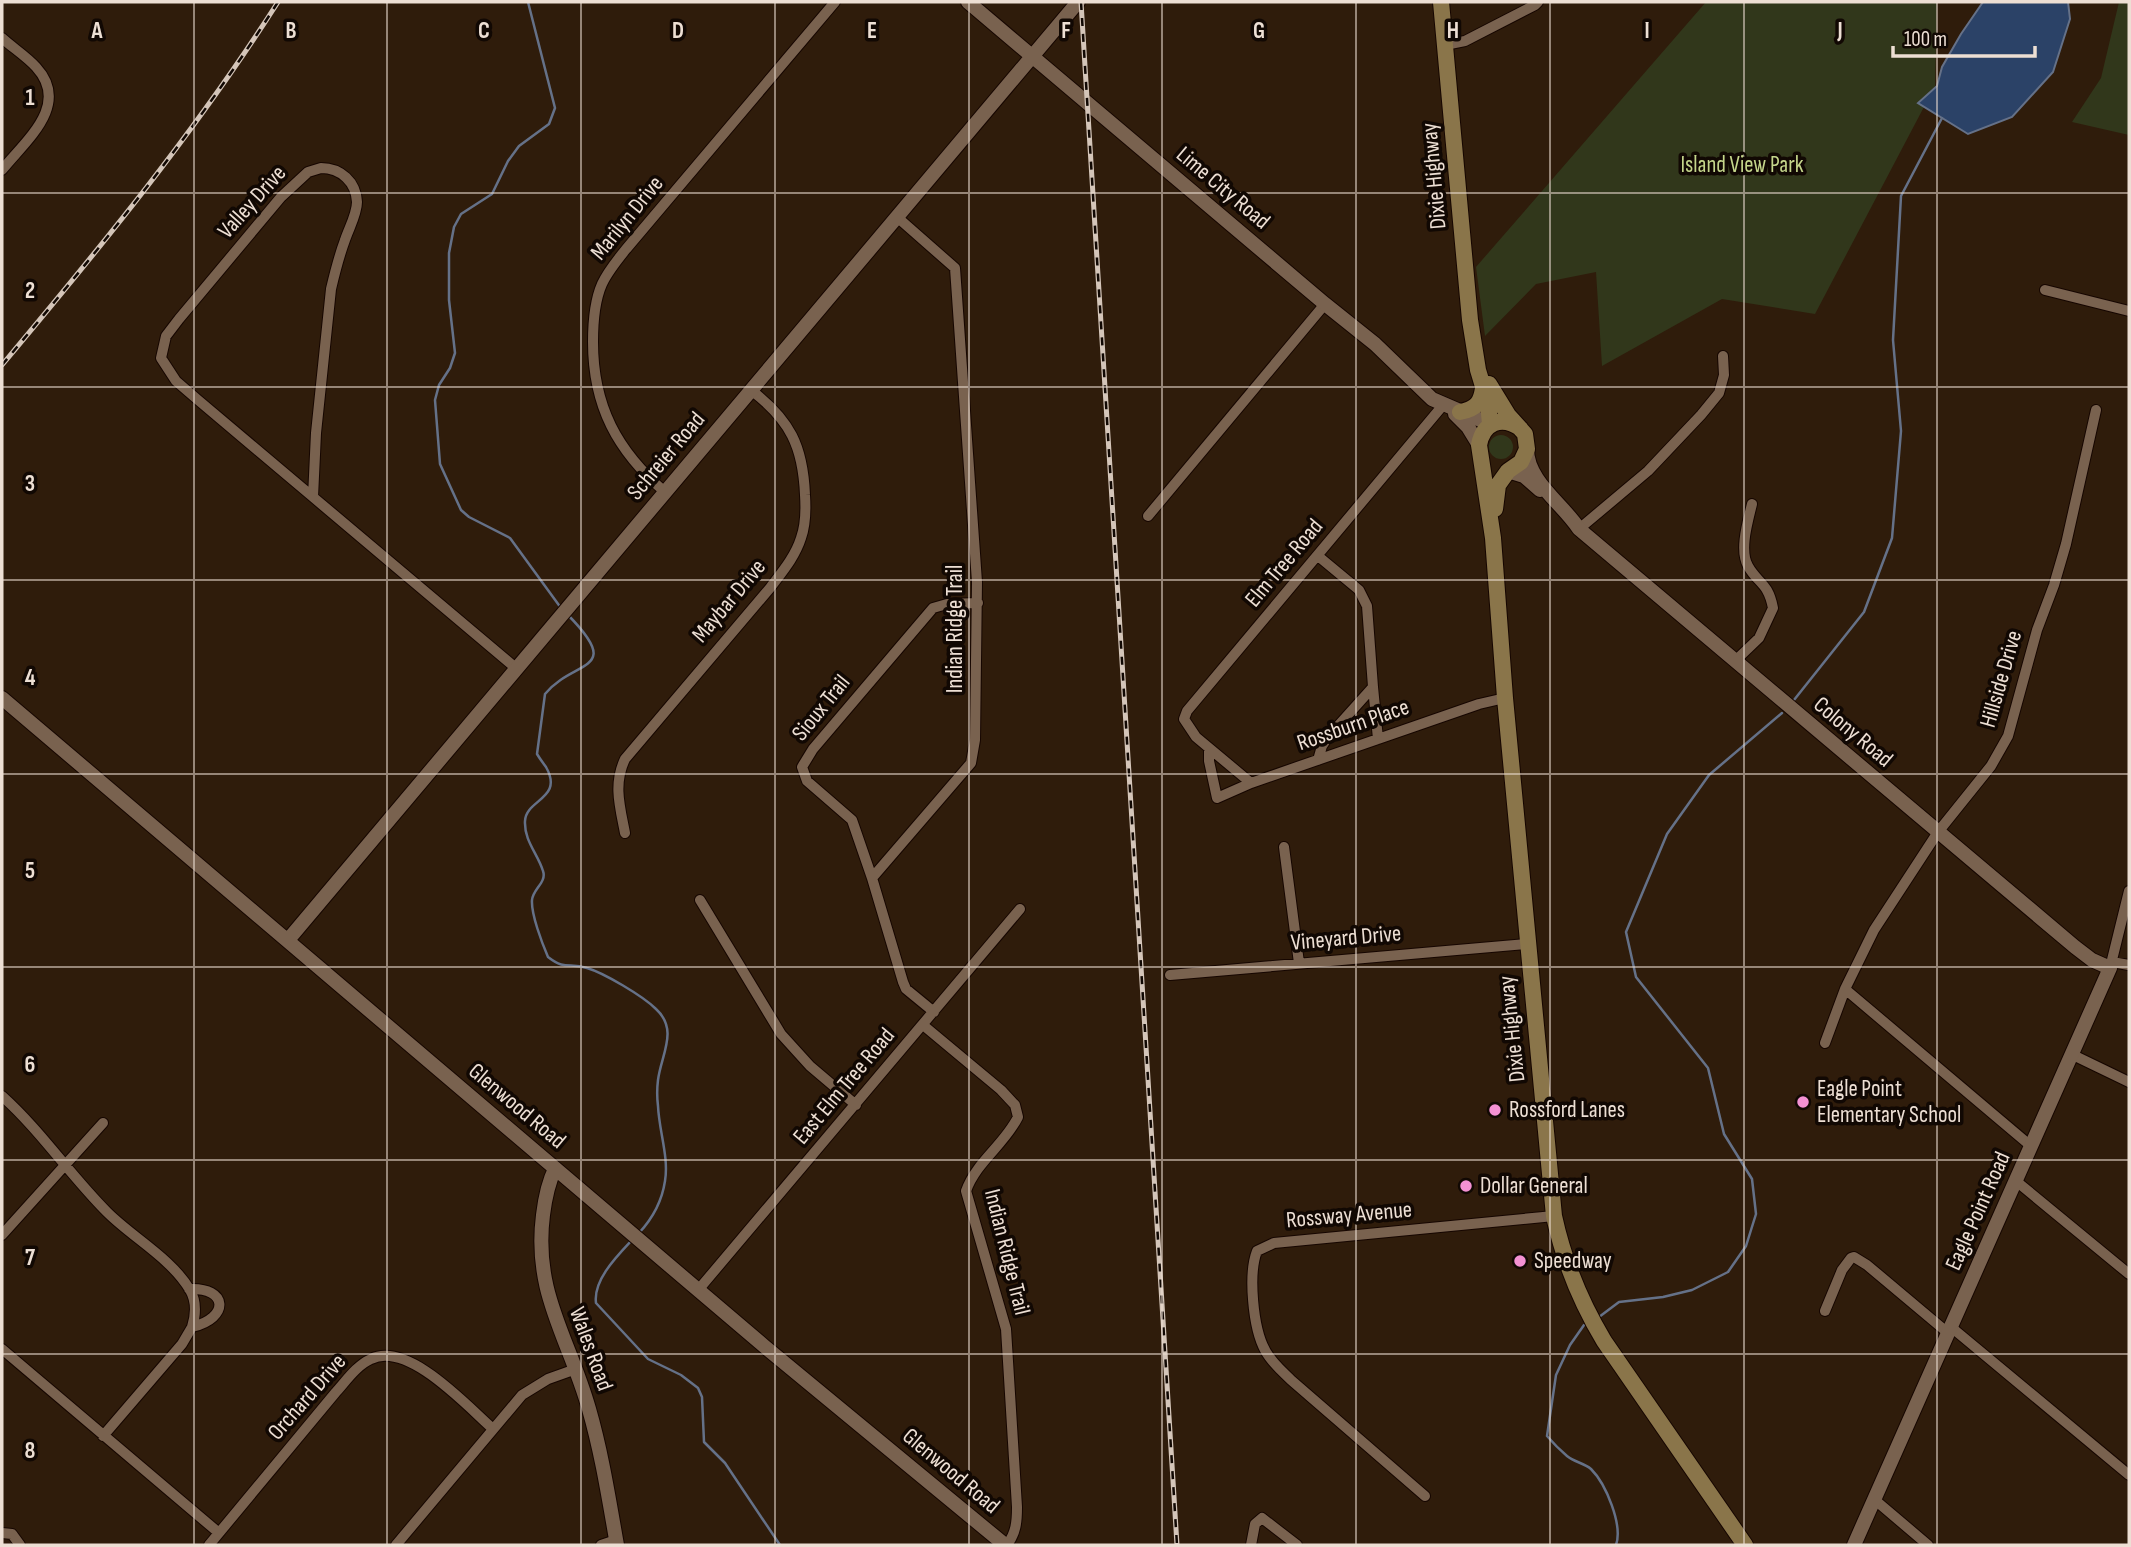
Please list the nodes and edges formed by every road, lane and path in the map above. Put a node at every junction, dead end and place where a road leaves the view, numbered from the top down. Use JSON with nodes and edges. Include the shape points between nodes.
{"nodes":[{"id":1,"x":835,"y":2,"type":"edge"},
{"id":2,"x":968,"y":2,"type":"edge"},
{"id":3,"x":1079,"y":2,"type":"edge"},
{"id":4,"x":1441,"y":2,"type":"edge"},
{"id":5,"x":1538,"y":2,"type":"edge"},
{"id":6,"x":2,"y":38,"type":"edge"},
{"id":7,"x":1444,"y":45,"type":"junction"},
{"id":8,"x":1032,"y":57,"type":"junction"},
{"id":9,"x":2,"y":170,"type":"edge"},
{"id":10,"x":897,"y":217,"type":"junction"},
{"id":11,"x":2045,"y":290,"type":"dead end"},
{"id":12,"x":1325,"y":304,"type":"junction"},
{"id":13,"x":2129,"y":311,"type":"edge"},
{"id":14,"x":1475,"y":346,"type":"junction"},
{"id":15,"x":1723,"y":356,"type":"dead end"},
{"id":16,"x":1483,"y":388,"type":"junction"},
{"id":17,"x":751,"y":390,"type":"junction"},
{"id":18,"x":1451,"y":408,"type":"junction"},
{"id":19,"x":2096,"y":410,"type":"dead end"},
{"id":20,"x":1490,"y":424,"type":"junction"},
{"id":21,"x":1520,"y":428,"type":"junction"},
{"id":22,"x":1479,"y":449,"type":"junction"},
{"id":23,"x":1528,"y":449,"type":"junction"},
{"id":24,"x":1508,"y":471,"type":"junction"},
{"id":25,"x":665,"y":492,"type":"junction"},
{"id":26,"x":313,"y":497,"type":"junction"},
{"id":27,"x":1752,"y":504,"type":"dead end"},
{"id":28,"x":1148,"y":516,"type":"dead end"},
{"id":29,"x":1577,"y":525,"type":"junction"},
{"id":30,"x":1493,"y":538,"type":"junction"},
{"id":31,"x":1318,"y":556,"type":"junction"},
{"id":32,"x":978,"y":603,"type":"junction"},
{"id":33,"x":1735,"y":661,"type":"junction"},
{"id":34,"x":517,"y":669,"type":"junction"},
{"id":35,"x":1373,"y":687,"type":"junction"},
{"id":36,"x":2,"y":698,"type":"edge"},
{"id":37,"x":1505,"y":698,"type":"junction"},
{"id":38,"x":1378,"y":739,"type":"junction"},
{"id":39,"x":1209,"y":748,"type":"junction"},
{"id":40,"x":1318,"y":760,"type":"junction"},
{"id":41,"x":1251,"y":783,"type":"junction"},
{"id":42,"x":1938,"y":832,"type":"junction"},
{"id":43,"x":625,"y":833,"type":"dead end"},
{"id":44,"x":1284,"y":847,"type":"dead end"},
{"id":45,"x":872,"y":878,"type":"junction"},
{"id":46,"x":2129,"y":891,"type":"edge"},
{"id":47,"x":700,"y":900,"type":"dead end"},
{"id":48,"x":1020,"y":909,"type":"dead end"},
{"id":49,"x":288,"y":940,"type":"junction"},
{"id":50,"x":1527,"y":944,"type":"junction"},
{"id":51,"x":1299,"y":963,"type":"junction"},
{"id":52,"x":2111,"y":965,"type":"junction"},
{"id":53,"x":2129,"y":965,"type":"edge"},
{"id":54,"x":1170,"y":975,"type":"dead end"},
{"id":55,"x":1846,"y":989,"type":"junction"},
{"id":56,"x":934,"y":1012,"type":"junction"},
{"id":57,"x":923,"y":1026,"type":"junction"},
{"id":58,"x":1825,"y":1043,"type":"dead end"},
{"id":59,"x":2073,"y":1055,"type":"junction"},
{"id":60,"x":2129,"y":1082,"type":"edge"},
{"id":61,"x":2,"y":1096,"type":"edge"},
{"id":62,"x":856,"y":1105,"type":"junction"},
{"id":63,"x":103,"y":1123,"type":"dead end"},
{"id":64,"x":2032,"y":1147,"type":"junction"},
{"id":65,"x":65,"y":1165,"type":"junction"},
{"id":66,"x":555,"y":1169,"type":"junction"},
{"id":67,"x":2016,"y":1181,"type":"junction"},
{"id":68,"x":1554,"y":1216,"type":"junction"},
{"id":69,"x":2,"y":1235,"type":"edge"},
{"id":70,"x":2129,"y":1274,"type":"edge"},
{"id":71,"x":189,"y":1289,"type":"junction"},
{"id":72,"x":699,"y":1289,"type":"junction"},
{"id":73,"x":1825,"y":1311,"type":"dead end"},
{"id":74,"x":192,"y":1327,"type":"junction"},
{"id":75,"x":1949,"y":1330,"type":"junction"},
{"id":76,"x":2,"y":1349,"type":"edge"},
{"id":77,"x":576,"y":1369,"type":"junction"},
{"id":78,"x":492,"y":1428,"type":"junction"},
{"id":79,"x":103,"y":1436,"type":"junction"},
{"id":80,"x":2129,"y":1475,"type":"edge"},
{"id":81,"x":1425,"y":1496,"type":"dead end"},
{"id":82,"x":1875,"y":1500,"type":"junction"},
{"id":83,"x":2,"y":1533,"type":"edge"},
{"id":84,"x":219,"y":1533,"type":"junction"},
{"id":85,"x":616,"y":1543,"type":"edge"},
{"id":86,"x":20,"y":1545,"type":"edge"},
{"id":87,"x":209,"y":1545,"type":"edge"},
{"id":88,"x":396,"y":1545,"type":"edge"},
{"id":89,"x":601,"y":1545,"type":"edge"},
{"id":90,"x":1006,"y":1545,"type":"edge"},
{"id":91,"x":1251,"y":1545,"type":"edge"},
{"id":92,"x":1297,"y":1545,"type":"edge"},
{"id":93,"x":1745,"y":1545,"type":"edge"},
{"id":94,"x":1854,"y":1545,"type":"edge"},
{"id":95,"x":1928,"y":1545,"type":"edge"}],
"edges":[{"from":1,"to":25,"type":"street","name":"Marilyn Drive","via":[[627,248],[598,296],[593,354],[599,397],[626,451]]},
{"from":2,"to":8,"type":"street","name":"Lime City Road"},
{"from":3,"to":8,"type":"street","name":"Schreier Road"},
{"from":4,"to":7,"type":"main road","name":"Dixie Highway"},
{"from":5,"to":7,"type":"street","via":[[1465,41]]},
{"from":6,"to":9,"type":"street","via":[[37,68],[51,98],[44,119]]},
{"from":7,"to":14,"type":"main road","name":"Dixie Highway"},
{"from":8,"to":10,"type":"street","name":"Schreier Road"},
{"from":8,"to":12,"type":"street","name":"Lime City Road"},
{"from":10,"to":17,"type":"street","name":"Schreier Road"},
{"from":10,"to":32,"type":"street","name":"Indian Ridge Trail","via":[[955,268]]},
{"from":11,"to":13,"type":"street"},
{"from":12,"to":18,"type":"street","name":"Lime City Road","via":[[1432,399]]},
{"from":12,"to":28,"type":"street"},
{"from":14,"to":16,"type":"main road","name":"Dixie Highway"},
{"from":14,"to":21,"type":"main road","name":"Dixie Highway","via":[[1481,369]]},
{"from":15,"to":29,"type":"street","via":[[1719,393],[1701,415],[1648,471]]},
{"from":16,"to":18,"type":"main road","via":[[1476,407]]},
{"from":16,"to":20,"type":"main road","name":"Dixie Highway"},
{"from":17,"to":25,"type":"street","name":"Schreier Road"},
{"from":17,"to":43,"type":"street","name":"Maybar Drive","via":[[779,414],[800,452],[806,503],[801,540],[770,588],[625,759],[619,772],[618,801]]},
{"from":18,"to":20,"type":"street","name":"Lime City Road"},
{"from":18,"to":22,"type":"street","name":"Lime City Road"},
{"from":18,"to":31,"type":"street","name":"Elm Tree Road"},
{"from":19,"to":42,"type":"street","name":"Hillside Drive","via":[[2066,544],[2010,730],[1992,766]]},
{"from":20,"to":21,"type":"main road","via":[[1506,421]]},
{"from":20,"to":22,"type":"main road"},
{"from":21,"to":23,"type":"main road","name":"Dixie Highway"},
{"from":22,"to":24,"type":"main road","via":[[1490,467]]},
{"from":22,"to":30,"type":"main road","name":"Dixie Highway"},
{"from":23,"to":24,"type":"main road","name":"Dixie Highway","via":[[1521,462]]},
{"from":23,"to":29,"type":"street","name":"Colony Road","via":[[1528,460],[1539,478]]},
{"from":24,"to":29,"type":"street","name":"Colony Road","via":[[1531,480],[1550,504]]},
{"from":24,"to":30,"type":"main road","name":"Dixie Highway","via":[[1496,491]]},
{"from":25,"to":34,"type":"street","name":"Schreier Road"},
{"from":26,"to":26,"type":"street","name":"Valley Drive","via":[[331,289],[357,206],[349,180],[328,168],[308,172],[281,197],[179,318],[162,351],[176,381]]},
{"from":26,"to":34,"type":"street","name":"Valley Drive"},
{"from":27,"to":33,"type":"street","via":[[1745,554],[1773,608],[1759,638]]},
{"from":29,"to":33,"type":"street","name":"Colony Road"},
{"from":30,"to":37,"type":"main road","name":"Dixie Highway"},
{"from":31,"to":35,"type":"street","via":[[1359,590],[1367,606]]},
{"from":31,"to":39,"type":"street","name":"Elm Tree Road","via":[[1187,711],[1187,726]]},
{"from":32,"to":45,"type":"street","name":"Indian Ridge Trail","via":[[971,763]]},
{"from":32,"to":45,"type":"street","name":"Sioux Trail","via":[[933,608],[802,767],[807,781],[852,820]]},
{"from":33,"to":42,"type":"street","name":"Colony Road"},
{"from":34,"to":49,"type":"street","name":"Schreier Road"},
{"from":35,"to":38,"type":"street"},
{"from":35,"to":40,"type":"street","via":[[1328,737]]},
{"from":36,"to":49,"type":"street","name":"Glenwood Road"},
{"from":37,"to":38,"type":"street","name":"Rossburn Place"},
{"from":37,"to":50,"type":"main road","name":"Dixie Highway"},
{"from":38,"to":40,"type":"street","name":"Rossburn Place"},
{"from":39,"to":41,"type":"street","name":"Elm Tree Road"},
{"from":39,"to":41,"type":"street","name":"Rossburn Place","via":[[1217,798]]},
{"from":40,"to":41,"type":"street","name":"Rossburn Place"},
{"from":42,"to":52,"type":"street","name":"Colony Road","via":[[2075,947],[2092,960]]},
{"from":42,"to":55,"type":"street","name":"Hillside Drive","via":[[1874,930]]},
{"from":44,"to":51,"type":"street"},
{"from":45,"to":56,"type":"street","via":[[906,989]]},
{"from":46,"to":52,"type":"street","name":"Eagle Point Road"},
{"from":47,"to":62,"type":"street","via":[[781,1034]]},
{"from":48,"to":56,"type":"street","name":"East Elm Tree Road"},
{"from":49,"to":66,"type":"street","name":"Glenwood Road"},
{"from":50,"to":51,"type":"street","name":"Vineyard Drive"},
{"from":50,"to":68,"type":"main road","name":"Dixie Highway"},
{"from":51,"to":54,"type":"street","name":"Vineyard Drive"},
{"from":52,"to":53,"type":"street","name":"Colony Road"},
{"from":52,"to":59,"type":"street","name":"Eagle Point Road"},
{"from":55,"to":58,"type":"street","name":"Hillside Drive"},
{"from":55,"to":64,"type":"street"},
{"from":56,"to":57,"type":"street","name":"East Elm Tree Road"},
{"from":57,"to":62,"type":"street","name":"East Elm Tree Road"},
{"from":57,"to":90,"type":"street","name":"Indian Ridge Trail","via":[[1001,1090],[1015,1105],[1018,1116],[966,1191],[1006,1329],[1017,1524]]},
{"from":59,"to":60,"type":"street"},
{"from":59,"to":64,"type":"street","name":"Eagle Point Road"},
{"from":61,"to":65,"type":"street"},
{"from":62,"to":72,"type":"street","name":"East Elm Tree Road"},
{"from":63,"to":65,"type":"street"},
{"from":64,"to":67,"type":"street","name":"Eagle Point Road"},
{"from":65,"to":69,"type":"street"},
{"from":65,"to":71,"type":"street","via":[[108,1213]]},
{"from":66,"to":72,"type":"street","name":"Glenwood Road"},
{"from":66,"to":77,"type":"street","name":"Wales Road","via":[[544,1200],[542,1272]]},
{"from":67,"to":70,"type":"street"},
{"from":67,"to":75,"type":"street","name":"Eagle Point Road"},
{"from":68,"to":81,"type":"street","name":"Rossway Avenue","via":[[1274,1243],[1257,1251],[1253,1286],[1264,1349],[1291,1380]]},
{"from":68,"to":93,"type":"main road","name":"Dixie Highway","via":[[1585,1309]]},
{"from":71,"to":74,"type":"street","via":[[195,1307]]},
{"from":71,"to":74,"type":"street","via":[[209,1291],[220,1303],[212,1320]]},
{"from":72,"to":90,"type":"street","name":"Glenwood Road"},
{"from":73,"to":75,"type":"street","via":[[1842,1270],[1854,1257]]},
{"from":74,"to":79,"type":"street"},
{"from":75,"to":80,"type":"street"},
{"from":75,"to":82,"type":"street","name":"Eagle Point Road"},
{"from":76,"to":79,"type":"street"},
{"from":77,"to":78,"type":"street","via":[[522,1395]]},
{"from":77,"to":85,"type":"street","name":"Wales Road","via":[[598,1441]]},
{"from":78,"to":84,"type":"street","name":"Orchard Drive","via":[[411,1361],[390,1355],[372,1358],[336,1392]]},
{"from":78,"to":88,"type":"street"},
{"from":79,"to":84,"type":"street"},
{"from":82,"to":94,"type":"street","name":"Eagle Point Road"},
{"from":82,"to":95,"type":"street"},
{"from":83,"to":86,"type":"street","via":[[12,1534]]},
{"from":84,"to":87,"type":"street","name":"Orchard Drive"},
{"from":85,"to":89,"type":"street"},
{"from":91,"to":92,"type":"street","via":[[1255,1524],[1262,1518]]}]}
